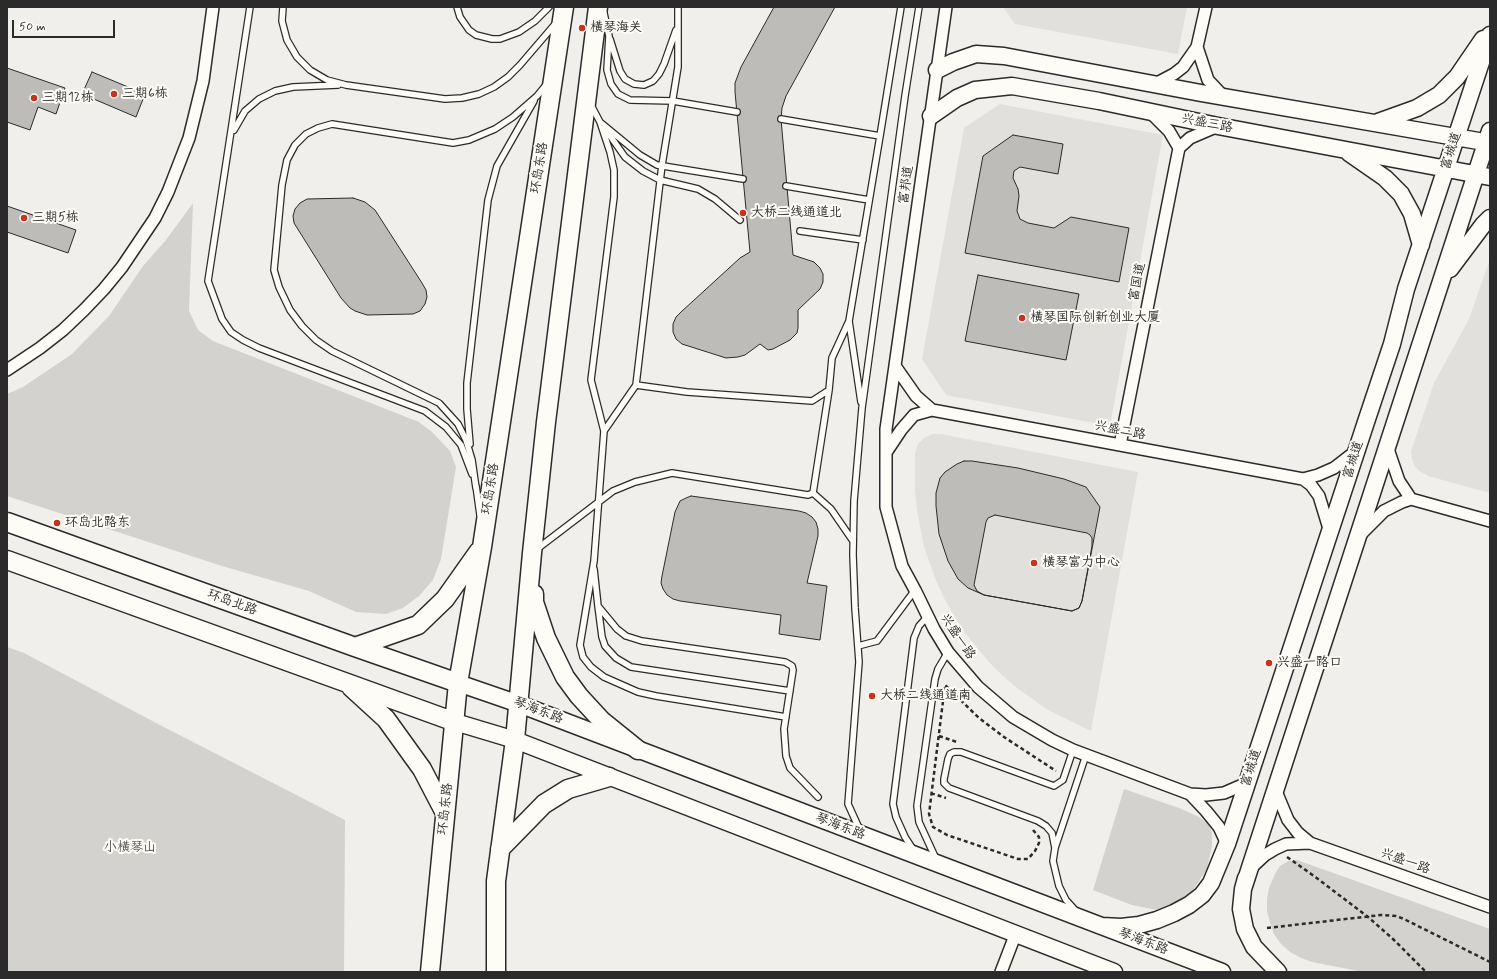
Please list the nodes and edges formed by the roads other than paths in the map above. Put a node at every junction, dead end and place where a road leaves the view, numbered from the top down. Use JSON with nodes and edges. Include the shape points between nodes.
{"nodes":[{"id":1,"x":213,"y":7,"type":"edge"},
{"id":2,"x":250,"y":7,"type":"edge"},
{"id":3,"x":283,"y":7,"type":"edge"},
{"id":4,"x":457,"y":7,"type":"edge"},
{"id":5,"x":598,"y":7,"type":"edge"},
{"id":6,"x":603,"y":7,"type":"edge"},
{"id":7,"x":678,"y":7,"type":"edge"},
{"id":8,"x":901,"y":7,"type":"edge"},
{"id":9,"x":919,"y":7,"type":"edge"},
{"id":10,"x":946,"y":7,"type":"edge"},
{"id":11,"x":1206,"y":7,"type":"edge"},
{"id":12,"x":559,"y":10,"type":"edge"},
{"id":13,"x":678,"y":26,"type":"junction"},
{"id":14,"x":1490,"y":27,"type":"edge"},
{"id":15,"x":1490,"y":35,"type":"edge"},
{"id":16,"x":609,"y":36,"type":"junction"},
{"id":17,"x":1197,"y":47,"type":"junction"},
{"id":18,"x":937,"y":70,"type":"junction"},
{"id":19,"x":554,"y":75,"type":"junction"},
{"id":20,"x":1157,"y":83,"type":"junction"},
{"id":21,"x":346,"y":85,"type":"junction"},
{"id":22,"x":587,"y":92,"type":"junction"},
{"id":23,"x":537,"y":96,"type":"junction"},
{"id":24,"x":1224,"y":96,"type":"junction"},
{"id":25,"x":673,"y":101,"type":"junction"},
{"id":26,"x":737,"y":112,"type":"dead end"},
{"id":27,"x":1150,"y":112,"type":"junction"},
{"id":28,"x":931,"y":116,"type":"junction"},
{"id":29,"x":781,"y":119,"type":"dead end"},
{"id":30,"x":600,"y":122,"type":"junction"},
{"id":31,"x":1377,"y":123,"type":"junction"},
{"id":32,"x":1218,"y":126,"type":"junction"},
{"id":33,"x":880,"y":136,"type":"junction"},
{"id":34,"x":1456,"y":136,"type":"junction"},
{"id":35,"x":1489,"y":139,"type":"edge"},
{"id":36,"x":230,"y":143,"type":"junction"},
{"id":37,"x":1179,"y":148,"type":"junction"},
{"id":38,"x":1344,"y":150,"type":"junction"},
{"id":39,"x":662,"y":165,"type":"junction"},
{"id":40,"x":1446,"y":168,"type":"junction"},
{"id":41,"x":1483,"y":176,"type":"edge"},
{"id":42,"x":743,"y":179,"type":"dead end"},
{"id":43,"x":660,"y":180,"type":"junction"},
{"id":44,"x":786,"y":186,"type":"dead end"},
{"id":45,"x":869,"y":200,"type":"junction"},
{"id":46,"x":1490,"y":218,"type":"edge"},
{"id":47,"x":740,"y":220,"type":"dead end"},
{"id":48,"x":800,"y":232,"type":"dead end"},
{"id":49,"x":863,"y":240,"type":"junction"},
{"id":50,"x":1421,"y":245,"type":"junction"},
{"id":51,"x":1442,"y":280,"type":"junction"},
{"id":52,"x":849,"y":321,"type":"junction"},
{"id":53,"x":895,"y":366,"type":"junction"},
{"id":54,"x":7,"y":370,"type":"edge"},
{"id":55,"x":636,"y":385,"type":"junction"},
{"id":56,"x":829,"y":390,"type":"junction"},
{"id":57,"x":862,"y":408,"type":"junction"},
{"id":58,"x":932,"y":410,"type":"junction"},
{"id":59,"x":604,"y":431,"type":"junction"},
{"id":60,"x":1120,"y":445,"type":"junction"},
{"id":61,"x":1387,"y":446,"type":"junction"},
{"id":62,"x":1357,"y":451,"type":"junction"},
{"id":63,"x":886,"y":453,"type":"junction"},
{"id":64,"x":472,"y":460,"type":"junction"},
{"id":65,"x":1303,"y":479,"type":"junction"},
{"id":66,"x":476,"y":488,"type":"junction"},
{"id":67,"x":813,"y":493,"type":"junction"},
{"id":68,"x":1411,"y":499,"type":"junction"},
{"id":69,"x":599,"y":503,"type":"junction"},
{"id":70,"x":1490,"y":521,"type":"edge"},
{"id":71,"x":7,"y":522,"type":"edge"},
{"id":72,"x":1330,"y":532,"type":"junction"},
{"id":73,"x":1357,"y":538,"type":"junction"},
{"id":74,"x":853,"y":541,"type":"junction"},
{"id":75,"x":482,"y":547,"type":"junction"},
{"id":76,"x":532,"y":553,"type":"junction"},
{"id":77,"x":7,"y":560,"type":"edge"},
{"id":78,"x":594,"y":561,"type":"junction"},
{"id":79,"x":915,"y":590,"type":"junction"},
{"id":80,"x":598,"y":606,"type":"junction"},
{"id":81,"x":927,"y":617,"type":"junction"},
{"id":82,"x":858,"y":646,"type":"junction"},
{"id":83,"x":355,"y":647,"type":"junction"},
{"id":84,"x":948,"y":652,"type":"junction"},
{"id":85,"x":345,"y":681,"type":"junction"},
{"id":86,"x":458,"y":683,"type":"junction"},
{"id":87,"x":790,"y":691,"type":"junction"},
{"id":88,"x":519,"y":704,"type":"junction"},
{"id":89,"x":786,"y":717,"type":"junction"},
{"id":90,"x":456,"y":722,"type":"junction"},
{"id":91,"x":515,"y":740,"type":"junction"},
{"id":92,"x":638,"y":750,"type":"junction"},
{"id":93,"x":1073,"y":750,"type":"junction"},
{"id":94,"x":1086,"y":755,"type":"junction"},
{"id":95,"x":609,"y":777,"type":"junction"},
{"id":96,"x":1247,"y":783,"type":"junction"},
{"id":97,"x":1275,"y":789,"type":"junction"},
{"id":98,"x":1190,"y":794,"type":"junction"},
{"id":99,"x":818,"y":797,"type":"dead end"},
{"id":100,"x":445,"y":813,"type":"junction"},
{"id":101,"x":872,"y":839,"type":"junction"},
{"id":102,"x":1310,"y":843,"type":"junction"},
{"id":103,"x":1227,"y":844,"type":"junction"},
{"id":104,"x":1055,"y":848,"type":"junction"},
{"id":105,"x":500,"y":849,"type":"junction"},
{"id":106,"x":917,"y":856,"type":"junction"},
{"id":107,"x":939,"y":864,"type":"junction"},
{"id":108,"x":1248,"y":872,"type":"junction"},
{"id":109,"x":1490,"y":907,"type":"edge"},
{"id":110,"x":1084,"y":920,"type":"junction"},
{"id":111,"x":1102,"y":926,"type":"junction"},
{"id":112,"x":1016,"y":933,"type":"junction"},
{"id":113,"x":430,"y":972,"type":"edge"},
{"id":114,"x":496,"y":972,"type":"edge"},
{"id":115,"x":1001,"y":972,"type":"edge"},
{"id":116,"x":1114,"y":972,"type":"edge"},
{"id":117,"x":1222,"y":972,"type":"edge"},
{"id":118,"x":1278,"y":972,"type":"edge"}],
"edges":[{"from":1,"to":54,"type":"street","via":[[203,81],[190,138],[155,218],[122,267],[84,310],[40,348]]},
{"from":2,"to":36,"type":"lane"},
{"from":3,"to":21,"type":"lane","via":[[282,21],[287,40],[297,56],[310,70],[327,80]]},
{"from":4,"to":12,"type":"lane","via":[[469,30],[476,35],[492,39],[500,39],[519,32]]},
{"from":5,"to":22,"type":"main road"},
{"from":6,"to":16,"type":"lane"},
{"from":7,"to":13,"type":"lane"},
{"from":8,"to":33,"type":"lane"},
{"from":9,"to":57,"type":"lane"},
{"from":10,"to":18,"type":"street","name":"富邦道"},
{"from":11,"to":17,"type":"street"},
{"from":12,"to":19,"type":"main road","name":"环岛东路"},
{"from":12,"to":21,"type":"lane","via":[[520,65],[494,87],[479,94],[445,99]]},
{"from":13,"to":16,"type":"lane","via":[[659,74],[653,81],[644,85],[634,84],[620,71]]},
{"from":13,"to":25,"type":"lane","via":[[678,67]]},
{"from":14,"to":31,"type":"street","via":[[1457,77],[1439,95],[1417,108]]},
{"from":15,"to":34,"type":"street","name":"富城道"},
{"from":16,"to":25,"type":"lane","via":[[607,70],[611,84],[618,94],[630,100]]},
{"from":17,"to":20,"type":"street","via":[[1184,67]]},
{"from":17,"to":24,"type":"street","via":[[1208,80]]},
{"from":18,"to":20,"type":"street","via":[[976,54],[1004,56]]},
{"from":18,"to":28,"type":"street","name":"富邦道"},
{"from":19,"to":23,"type":"lane"},
{"from":19,"to":75,"type":"main road","name":"环岛东路"},
{"from":20,"to":24,"type":"street"},
{"from":21,"to":36,"type":"lane","via":[[293,87],[275,91],[259,99],[245,111]]},
{"from":22,"to":30,"type":"lane","via":[[592,109]]},
{"from":22,"to":76,"type":"main road"},
{"from":23,"to":64,"type":"lane","via":[[497,166],[488,200],[467,383],[467,427]]},
{"from":23,"to":64,"type":"lane","via":[[495,129],[469,140],[453,143],[332,124],[318,128],[306,134],[295,145],[287,160],[282,185],[274,270],[290,310],[316,340],[332,351],[439,403],[458,424]]},
{"from":24,"to":31,"type":"street"},
{"from":25,"to":26,"type":"lane"},
{"from":25,"to":39,"type":"lane"},
{"from":27,"to":28,"type":"street","name":"兴盛三路","via":[[1012,86],[975,90],[957,98]]},
{"from":27,"to":32,"type":"street","name":"兴盛三路"},
{"from":27,"to":37,"type":"street","via":[[1169,131]]},
{"from":28,"to":53,"type":"street","name":"富邦道"},
{"from":29,"to":33,"type":"lane"},
{"from":30,"to":39,"type":"lane","via":[[640,155],[657,165]]},
{"from":30,"to":43,"type":"lane","via":[[625,157]]},
{"from":30,"to":59,"type":"lane","via":[[614,170],[614,197],[591,380]]},
{"from":31,"to":34,"type":"street"},
{"from":32,"to":37,"type":"street","via":[[1190,138]]},
{"from":32,"to":38,"type":"street","name":"兴盛三路"},
{"from":33,"to":45,"type":"lane"},
{"from":34,"to":35,"type":"street"},
{"from":34,"to":40,"type":"street","name":"富城道"},
{"from":35,"to":41,"type":"street"},
{"from":36,"to":66,"type":"lane","via":[[208,281],[222,319],[231,332],[259,348],[425,411],[446,427],[461,445]]},
{"from":37,"to":60,"type":"street","name":"富国道"},
{"from":38,"to":40,"type":"street","name":"兴盛三路"},
{"from":38,"to":50,"type":"street","via":[[1385,178],[1401,194],[1412,214]]},
{"from":39,"to":42,"type":"lane"},
{"from":39,"to":43,"type":"lane"},
{"from":40,"to":41,"type":"street","name":"兴盛三路"},
{"from":40,"to":50,"type":"street","name":"富城道"},
{"from":41,"to":51,"type":"street"},
{"from":43,"to":47,"type":"lane","via":[[698,190],[716,199]]},
{"from":43,"to":55,"type":"lane"},
{"from":44,"to":45,"type":"lane"},
{"from":45,"to":49,"type":"lane"},
{"from":46,"to":51,"type":"street"},
{"from":48,"to":49,"type":"lane"},
{"from":49,"to":52,"type":"lane"},
{"from":50,"to":62,"type":"street","name":"富城道"},
{"from":51,"to":61,"type":"street"},
{"from":52,"to":56,"type":"lane","via":[[832,358]]},
{"from":52,"to":57,"type":"lane"},
{"from":53,"to":58,"type":"street","via":[[916,396]]},
{"from":53,"to":63,"type":"street","name":"兴盛一路","via":[[886,429]]},
{"from":55,"to":56,"type":"lane","via":[[687,392],[812,401]]},
{"from":55,"to":59,"type":"lane"},
{"from":56,"to":67,"type":"lane"},
{"from":57,"to":74,"type":"lane"},
{"from":58,"to":60,"type":"street","name":"兴盛二路"},
{"from":58,"to":63,"type":"street","via":[[914,415],[900,430]]},
{"from":59,"to":69,"type":"lane"},
{"from":60,"to":65,"type":"street","name":"兴盛二路"},
{"from":61,"to":68,"type":"street","via":[[1399,481]]},
{"from":61,"to":73,"type":"street"},
{"from":62,"to":65,"type":"street","via":[[1334,468]]},
{"from":62,"to":72,"type":"street","name":"富城道"},
{"from":63,"to":79,"type":"street","name":"兴盛一路","via":[[886,507],[902,566]]},
{"from":64,"to":66,"type":"lane"},
{"from":65,"to":72,"type":"street","via":[[1319,496]]},
{"from":66,"to":75,"type":"lane"},
{"from":67,"to":69,"type":"lane","via":[[808,495],[672,473],[635,482],[613,491]]},
{"from":67,"to":74,"type":"lane","via":[[831,509]]},
{"from":68,"to":70,"type":"street"},
{"from":68,"to":73,"type":"street","via":[[1384,511]]},
{"from":69,"to":76,"type":"lane"},
{"from":69,"to":78,"type":"lane"},
{"from":71,"to":83,"type":"main road","name":"环岛北路"},
{"from":72,"to":96,"type":"street","name":"富城道"},
{"from":73,"to":97,"type":"street"},
{"from":74,"to":82,"type":"lane"},
{"from":75,"to":83,"type":"main road","via":[[445,599],[418,625]]},
{"from":75,"to":86,"type":"main road","name":"环岛东路"},
{"from":76,"to":88,"type":"main road"},
{"from":76,"to":92,"type":"main road","via":[[534,602],[546,638],[566,677],[579,696],[602,720]]},
{"from":77,"to":85,"type":"main road"},
{"from":78,"to":80,"type":"lane"},
{"from":78,"to":89,"type":"lane","via":[[580,645],[583,657],[591,667],[604,677],[638,692]]},
{"from":79,"to":81,"type":"street","name":"兴盛一路"},
{"from":79,"to":82,"type":"lane","via":[[877,641]]},
{"from":80,"to":87,"type":"lane","via":[[605,646],[616,658],[631,667]]},
{"from":80,"to":87,"type":"lane","via":[[626,636],[789,664],[793,670]]},
{"from":81,"to":84,"type":"street","name":"兴盛一路"},
{"from":81,"to":106,"type":"lane","via":[[919,626],[914,638],[893,804],[905,837]]},
{"from":82,"to":101,"type":"lane","via":[[859,662],[848,804],[858,826]]},
{"from":83,"to":86,"type":"main road","name":"环岛北路"},
{"from":84,"to":93,"type":"street","name":"兴盛一路","via":[[978,687],[1013,717],[1045,737]]},
{"from":84,"to":107,"type":"lane","via":[[935,679],[917,806],[919,822]]},
{"from":85,"to":90,"type":"main road"},
{"from":85,"to":100,"type":"main road","via":[[386,719],[422,770]]},
{"from":86,"to":88,"type":"street","name":"琴海东路"},
{"from":86,"to":90,"type":"main road","name":"环岛东路"},
{"from":87,"to":89,"type":"lane"},
{"from":88,"to":91,"type":"main road"},
{"from":88,"to":92,"type":"street","name":"琴海东路"},
{"from":89,"to":99,"type":"lane","via":[[786,756],[790,768]]},
{"from":90,"to":91,"type":"street"},
{"from":90,"to":100,"type":"main road","name":"环岛东路"},
{"from":91,"to":95,"type":"street"},
{"from":91,"to":105,"type":"main road"},
{"from":92,"to":101,"type":"street","name":"琴海东路"},
{"from":93,"to":94,"type":"street","name":"兴盛一路"},
{"from":93,"to":104,"type":"lane","via":[[1063,780],[1054,786],[960,752],[950,754],[944,778],[944,783],[949,788],[1046,826],[1052,833]]},
{"from":94,"to":98,"type":"street","name":"兴盛一路"},
{"from":94,"to":104,"type":"lane"},
{"from":95,"to":105,"type":"main road","via":[[568,789],[544,804]]},
{"from":95,"to":112,"type":"street"},
{"from":96,"to":98,"type":"street","via":[[1224,793]]},
{"from":96,"to":103,"type":"street","name":"富城道"},
{"from":97,"to":102,"type":"street","name":"兴盛一路","via":[[1288,820]]},
{"from":97,"to":108,"type":"street"},
{"from":98,"to":103,"type":"street","via":[[1219,827]]},
{"from":100,"to":113,"type":"main road","name":"环岛东路"},
{"from":101,"to":106,"type":"street","name":"琴海东路"},
{"from":102,"to":108,"type":"street","name":"兴盛一路","via":[[1286,844],[1275,849],[1260,858]]},
{"from":102,"to":109,"type":"street","name":"兴盛一路"},
{"from":103,"to":111,"type":"street","name":"富城道","via":[[1211,884],[1189,905],[1157,920],[1139,925]]},
{"from":104,"to":110,"type":"lane","via":[[1053,861],[1059,886],[1066,900]]},
{"from":105,"to":114,"type":"main road","via":[[496,881]]},
{"from":106,"to":107,"type":"street","name":"琴海东路"},
{"from":107,"to":110,"type":"street","name":"琴海东路"},
{"from":108,"to":118,"type":"street","via":[[1241,909],[1245,929],[1254,947]]},
{"from":110,"to":111,"type":"street","name":"琴海东路"},
{"from":111,"to":117,"type":"street","name":"琴海东路"},
{"from":112,"to":115,"type":"street"},
{"from":112,"to":116,"type":"street"}]}
